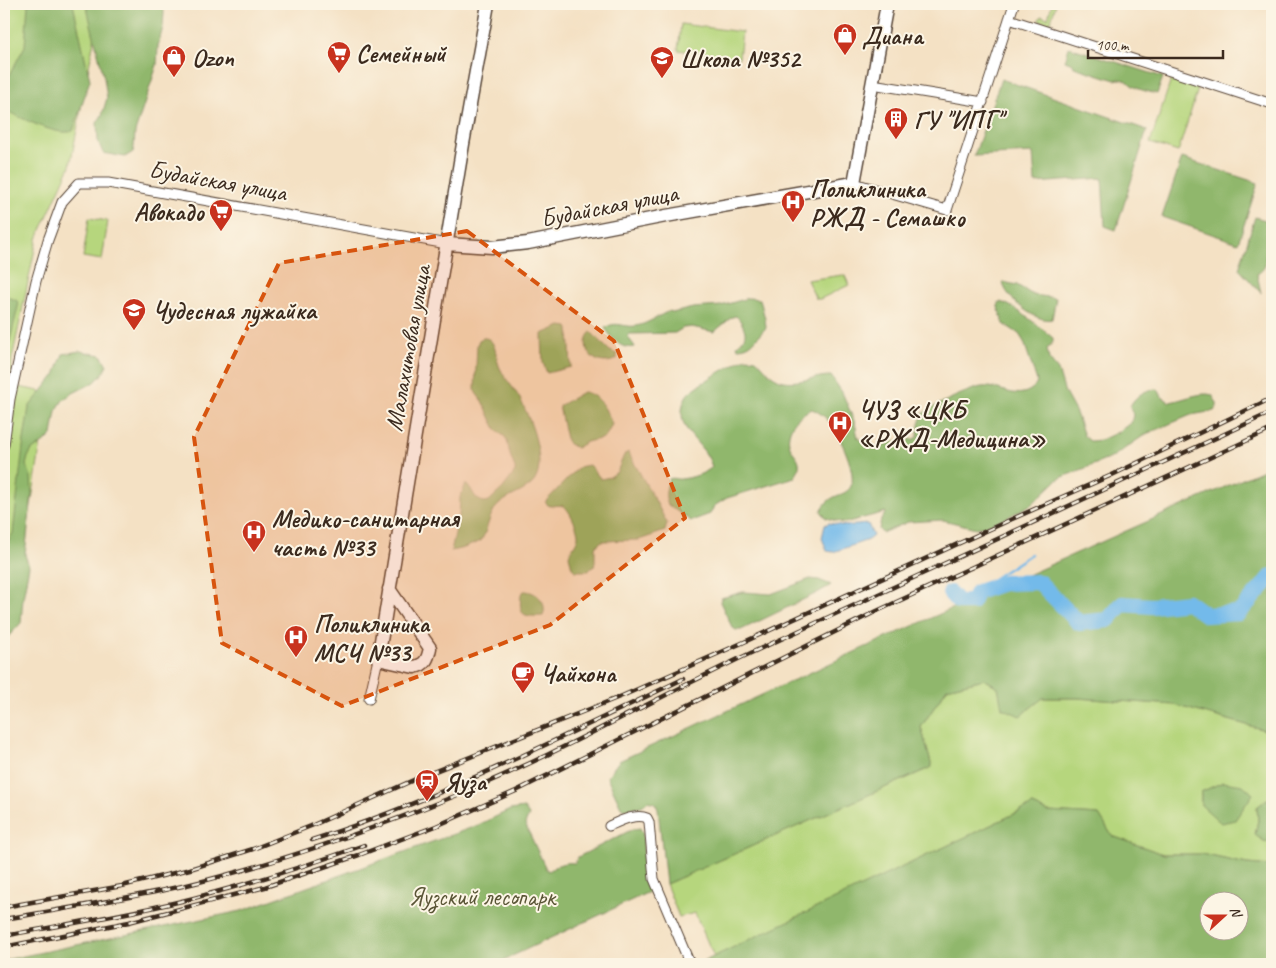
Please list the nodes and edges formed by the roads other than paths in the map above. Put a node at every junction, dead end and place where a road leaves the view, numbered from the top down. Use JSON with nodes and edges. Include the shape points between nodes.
{"nodes":[{"id":1,"x":488,"y":4,"type":"edge"},
{"id":2,"x":887,"y":4,"type":"edge"},
{"id":3,"x":1014,"y":4,"type":"edge"},
{"id":4,"x":1009,"y":19,"type":"junction"},
{"id":5,"x":872,"y":84,"type":"junction"},
{"id":6,"x":983,"y":102,"type":"junction"},
{"id":7,"x":1272,"y":104,"type":"edge"},
{"id":8,"x":854,"y":183,"type":"junction"},
{"id":9,"x":447,"y":244,"type":"junction"},
{"id":10,"x":4,"y":445,"type":"edge"},
{"id":11,"x":389,"y":589,"type":"junction"},
{"id":12,"x":378,"y":659,"type":"junction"},
{"id":13,"x":369,"y":699,"type":"dead end"},
{"id":14,"x":609,"y":826,"type":"dead end"},
{"id":15,"x":690,"y":964,"type":"edge"}],
"edges":[{"from":1,"to":9,"type":"street","name":"Малахитовая улица"},
{"from":2,"to":5,"type":"street"},
{"from":3,"to":4,"type":"street","name":"Будайская улица"},
{"from":4,"to":6,"type":"street","name":"Будайская улица"},
{"from":4,"to":7,"type":"street"},
{"from":5,"to":6,"type":"street"},
{"from":5,"to":8,"type":"street"},
{"from":6,"to":8,"type":"street","name":"Будайская улица","via":[[947,210]]},
{"from":8,"to":9,"type":"street","name":"Будайская улица","via":[[528,243],[492,247]]},
{"from":9,"to":10,"type":"street","name":"Будайская улица","via":[[108,182],[79,183],[62,202],[36,281],[10,399]]},
{"from":9,"to":11,"type":"street","name":"Малахитовая улица"},
{"from":11,"to":12,"type":"street","name":"Малахитовая улица"},
{"from":11,"to":12,"type":"street","via":[[430,648],[427,659],[420,666]]},
{"from":12,"to":13,"type":"street","name":"Малахитовая улица"},
{"from":14,"to":15,"type":"street","via":[[622,820],[648,818],[654,879]]}]}
